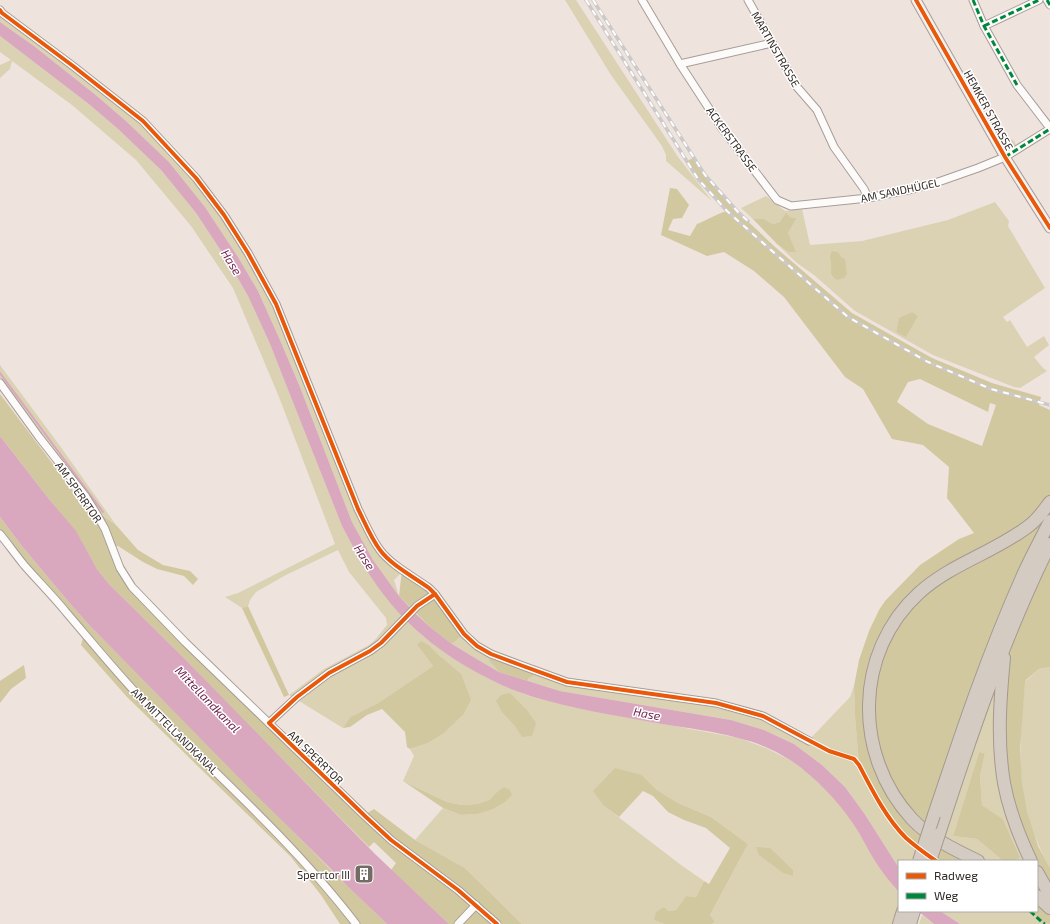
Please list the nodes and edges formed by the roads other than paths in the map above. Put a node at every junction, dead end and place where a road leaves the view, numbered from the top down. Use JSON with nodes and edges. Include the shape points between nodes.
{"nodes":[{"id":1,"x":642,"y":0,"type":"edge"},
{"id":2,"x":748,"y":0,"type":"edge"},
{"id":3,"x":916,"y":0,"type":"edge"},
{"id":4,"x":973,"y":0,"type":"edge"},
{"id":5,"x":1039,"y":0,"type":"edge"},
{"id":6,"x":1047,"y":0,"type":"edge"},
{"id":7,"x":1050,"y":5,"type":"edge"},
{"id":8,"x":0,"y":10,"type":"edge"},
{"id":9,"x":984,"y":26,"type":"junction"},
{"id":10,"x":772,"y":43,"type":"junction"},
{"id":11,"x":680,"y":64,"type":"junction"},
{"id":12,"x":1050,"y":128,"type":"edge"},
{"id":13,"x":1005,"y":157,"type":"junction"},
{"id":14,"x":868,"y":198,"type":"junction"},
{"id":15,"x":791,"y":206,"type":"joint"},
{"id":16,"x":1050,"y":228,"type":"edge"},
{"id":17,"x":0,"y":383,"type":"edge"},
{"id":18,"x":1050,"y":502,"type":"edge"},
{"id":19,"x":1050,"y":521,"type":"edge"},
{"id":20,"x":0,"y":534,"type":"edge"},
{"id":21,"x":1050,"y":544,"type":"edge"},
{"id":22,"x":435,"y":594,"type":"junction"},
{"id":23,"x":1006,"y":642,"type":"junction"},
{"id":24,"x":269,"y":723,"type":"junction"},
{"id":25,"x":809,"y":740,"type":"dead end"},
{"id":26,"x":938,"y":818,"type":"junction"},
{"id":27,"x":919,"y":860,"type":"edge"},
{"id":28,"x":930,"y":860,"type":"edge"},
{"id":29,"x":976,"y":860,"type":"edge"},
{"id":30,"x":1031,"y":860,"type":"edge"},
{"id":31,"x":1038,"y":874,"type":"edge"},
{"id":32,"x":1050,"y":895,"type":"edge"},
{"id":33,"x":1038,"y":897,"type":"edge"},
{"id":34,"x":476,"y":905,"type":"junction"},
{"id":35,"x":1050,"y":908,"type":"edge"},
{"id":36,"x":903,"y":912,"type":"edge"},
{"id":37,"x":914,"y":912,"type":"edge"},
{"id":38,"x":356,"y":924,"type":"edge"},
{"id":39,"x":458,"y":924,"type":"edge"},
{"id":40,"x":497,"y":924,"type":"edge"},
{"id":41,"x":899,"y":924,"type":"edge"},
{"id":42,"x":910,"y":924,"type":"edge"}],
"edges":[{"from":1,"to":11,"type":"street","name":"ACKERSTRASSE"},
{"from":2,"to":10,"type":"street","name":"MARTINSTRASSE"},
{"from":3,"to":13,"type":"main road","name":"HEMKER STRASSE"},
{"from":4,"to":9,"type":"street"},
{"from":5,"to":9,"type":"street"},
{"from":6,"to":7,"type":"street"},
{"from":8,"to":22,"type":"street","via":[[142,121],[196,178],[224,215],[276,304],[358,509],[373,539],[388,559]]},
{"from":9,"to":12,"type":"street","via":[[1017,85]]},
{"from":10,"to":11,"type":"street"},
{"from":10,"to":14,"type":"street","name":"MARTINSTRASSE","via":[[797,87],[817,110],[834,147]]},
{"from":11,"to":15,"type":"street","name":"ACKERSTRASSE","via":[[722,127],[777,200]]},
{"from":12,"to":13,"type":"street","name":"AM SANDHÜGEL"},
{"from":13,"to":14,"type":"street","name":"AM SANDHÜGEL","via":[[941,181]]},
{"from":13,"to":16,"type":"main road","name":"HEMKER STRASSE"},
{"from":14,"to":15,"type":"street","name":"AM SANDHÜGEL"},
{"from":17,"to":24,"type":"street","name":"AM SPERRTOR","via":[[86,497],[105,529],[120,568],[132,587]]},
{"from":18,"to":29,"type":"highway","via":[[1031,524],[945,574],[919,593],[887,634],[879,652],[870,686],[868,705],[873,746],[896,797],[913,819],[928,832]]},
{"from":19,"to":26,"type":"highway","via":[[1024,574],[992,651],[963,728]]},
{"from":20,"to":38,"type":"street","name":"AM MITTELLANDKANAL","via":[[125,681],[295,852]]},
{"from":21,"to":23,"type":"highway"},
{"from":22,"to":24,"type":"street","via":[[418,606],[381,643],[329,673],[297,697]]},
{"from":22,"to":25,"type":"street","via":[[464,634],[491,654],[567,682],[716,703],[764,716]]},
{"from":23,"to":26,"type":"highway"},
{"from":23,"to":30,"type":"highway","via":[[999,732],[1004,784],[1016,827]]},
{"from":24,"to":34,"type":"street","name":"AM SPERRTOR","via":[[386,836]]},
{"from":26,"to":27,"type":"highway","bridge":true},
{"from":26,"to":28,"type":"highway","bridge":true},
{"from":31,"to":32,"type":"highway"},
{"from":33,"to":35,"type":"highway"},
{"from":34,"to":39,"type":"street"},
{"from":34,"to":40,"type":"street","name":"AM SPERRTOR"},
{"from":36,"to":41,"type":"highway"},
{"from":37,"to":42,"type":"highway"}]}
